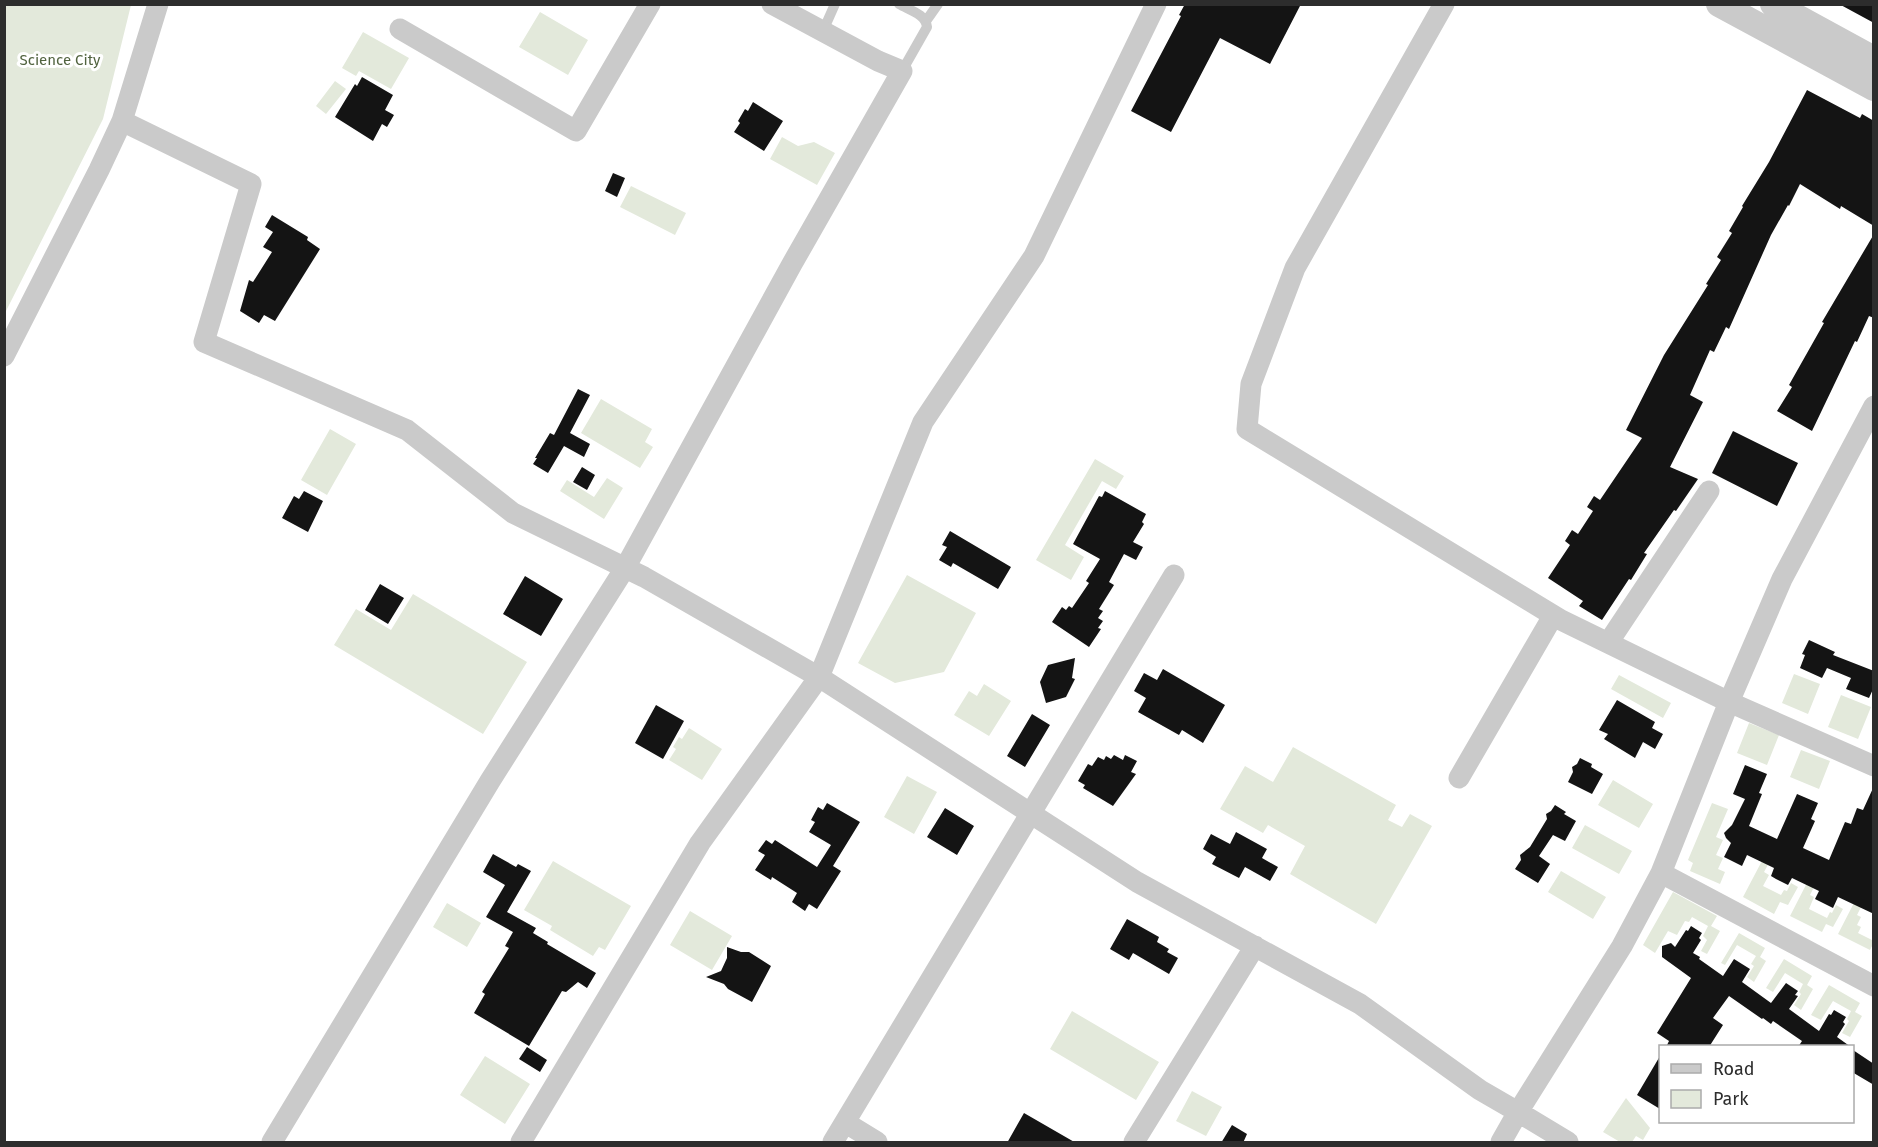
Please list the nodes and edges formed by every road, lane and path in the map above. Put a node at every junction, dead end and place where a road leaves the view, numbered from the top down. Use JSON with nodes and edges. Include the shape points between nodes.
{"nodes":[{"id":1,"x":158,"y":4,"type":"edge"},
{"id":2,"x":650,"y":4,"type":"edge"},
{"id":3,"x":772,"y":4,"type":"edge"},
{"id":4,"x":835,"y":4,"type":"edge"},
{"id":5,"x":899,"y":4,"type":"edge"},
{"id":6,"x":938,"y":4,"type":"edge"},
{"id":7,"x":1156,"y":4,"type":"edge"},
{"id":8,"x":1444,"y":4,"type":"edge"},
{"id":9,"x":1719,"y":4,"type":"edge"},
{"id":10,"x":1773,"y":4,"type":"edge"},
{"id":11,"x":926,"y":21,"type":"junction"},
{"id":12,"x":400,"y":29,"type":"dead end"},
{"id":13,"x":823,"y":31,"type":"junction"},
{"id":14,"x":1874,"y":59,"type":"edge"},
{"id":15,"x":902,"y":71,"type":"junction"},
{"id":16,"x":1874,"y":88,"type":"edge"},
{"id":17,"x":122,"y":121,"type":"junction"},
{"id":18,"x":4,"y":356,"type":"edge"},
{"id":19,"x":1874,"y":406,"type":"edge"},
{"id":20,"x":1708,"y":491,"type":"dead end"},
{"id":21,"x":625,"y":568,"type":"junction"},
{"id":22,"x":1174,"y":575,"type":"dead end"},
{"id":23,"x":1554,"y":616,"type":"junction"},
{"id":24,"x":1608,"y":643,"type":"junction"},
{"id":25,"x":819,"y":677,"type":"junction"},
{"id":26,"x":1729,"y":702,"type":"junction"},
{"id":27,"x":1874,"y":766,"type":"edge"},
{"id":28,"x":1459,"y":778,"type":"dead end"},
{"id":29,"x":1030,"y":813,"type":"junction"},
{"id":30,"x":1660,"y":873,"type":"junction"},
{"id":31,"x":1254,"y":946,"type":"junction"},
{"id":32,"x":1874,"y":986,"type":"edge"},
{"id":33,"x":1518,"y":1112,"type":"junction"},
{"id":34,"x":846,"y":1124,"type":"junction"},
{"id":35,"x":272,"y":1143,"type":"edge"},
{"id":36,"x":520,"y":1143,"type":"edge"},
{"id":37,"x":833,"y":1143,"type":"edge"},
{"id":38,"x":878,"y":1143,"type":"edge"},
{"id":39,"x":1134,"y":1143,"type":"edge"},
{"id":40,"x":1501,"y":1143,"type":"edge"},
{"id":41,"x":1568,"y":1143,"type":"edge"}],
"edges":[{"from":1,"to":17,"type":"street"},
{"from":2,"to":12,"type":"street","via":[[576,131]]},
{"from":3,"to":13,"type":"street"},
{"from":4,"to":13,"type":"lane"},
{"from":5,"to":11,"type":"lane"},
{"from":6,"to":11,"type":"lane"},
{"from":7,"to":25,"type":"street","via":[[1034,256],[922,422]]},
{"from":8,"to":23,"type":"street","via":[[1295,268],[1251,384],[1247,429]]},
{"from":9,"to":16,"type":"street"},
{"from":10,"to":14,"type":"street"},
{"from":11,"to":15,"type":"lane","via":[[927,27]]},
{"from":13,"to":15,"type":"street"},
{"from":15,"to":21,"type":"street"},
{"from":17,"to":18,"type":"street"},
{"from":17,"to":21,"type":"street","via":[[251,184],[204,342],[407,430],[513,513]]},
{"from":19,"to":26,"type":"street","via":[[1782,579]]},
{"from":20,"to":24,"type":"street"},
{"from":21,"to":25,"type":"street"},
{"from":21,"to":35,"type":"street","via":[[490,781]]},
{"from":22,"to":29,"type":"street"},
{"from":23,"to":24,"type":"street"},
{"from":23,"to":28,"type":"street"},
{"from":24,"to":26,"type":"street"},
{"from":25,"to":29,"type":"street"},
{"from":25,"to":36,"type":"street","via":[[700,843]]},
{"from":26,"to":27,"type":"street"},
{"from":26,"to":30,"type":"street"},
{"from":29,"to":31,"type":"street","via":[[1137,882]]},
{"from":29,"to":34,"type":"street"},
{"from":30,"to":32,"type":"street"},
{"from":30,"to":33,"type":"street","via":[[1622,946]]},
{"from":31,"to":33,"type":"street","via":[[1360,1004],[1480,1090]]},
{"from":31,"to":39,"type":"street"},
{"from":33,"to":40,"type":"street"},
{"from":33,"to":41,"type":"street"},
{"from":34,"to":37,"type":"street"},
{"from":34,"to":38,"type":"street"}]}
